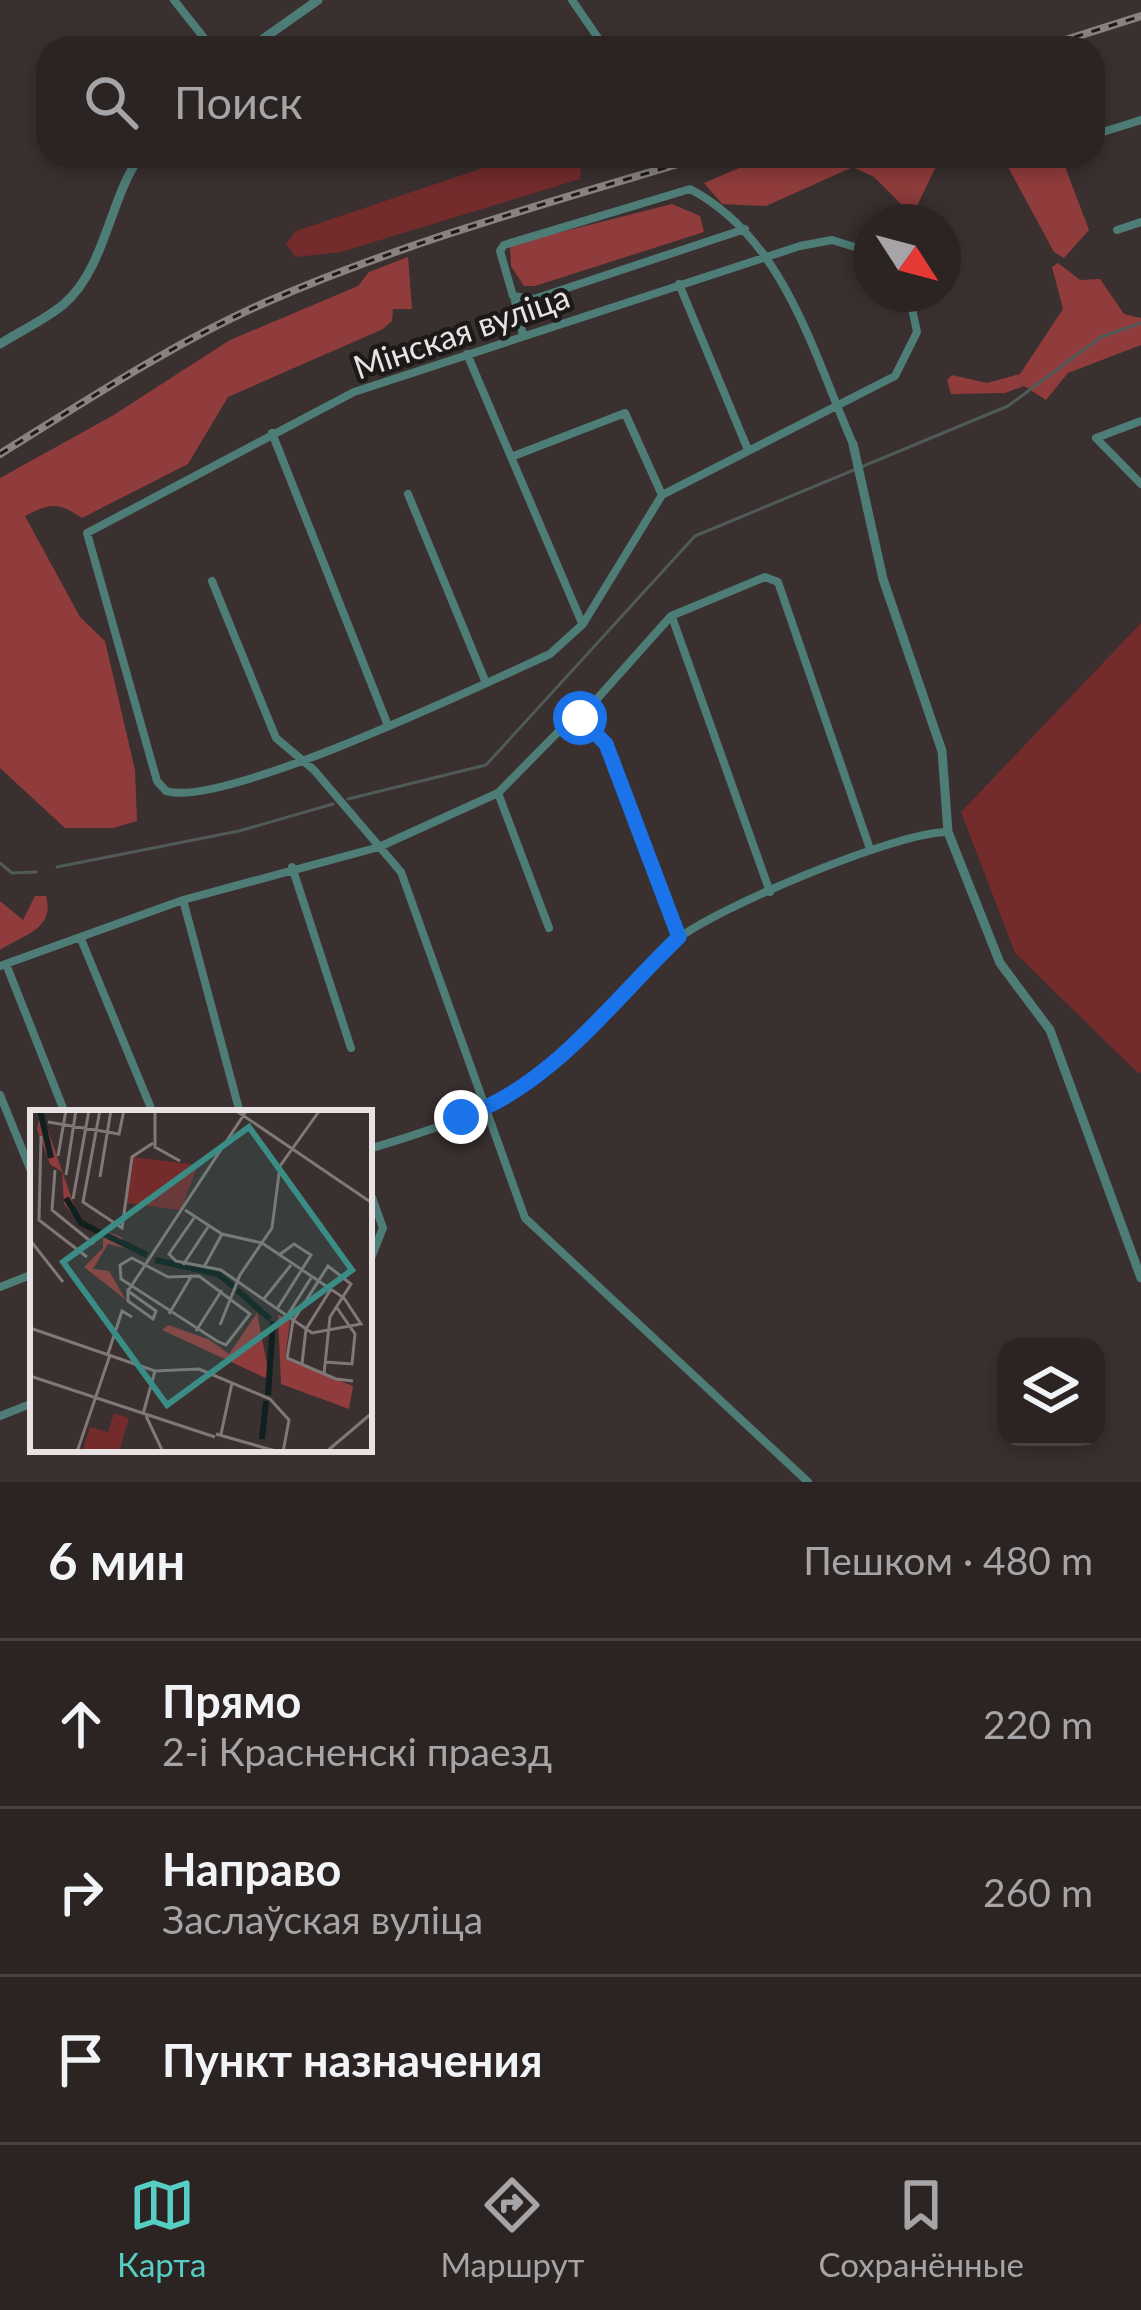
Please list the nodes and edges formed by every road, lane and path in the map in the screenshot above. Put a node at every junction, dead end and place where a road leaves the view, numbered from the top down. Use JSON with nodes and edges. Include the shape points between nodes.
{"nodes":[{"id":1,"x":174,"y":0,"type":"edge"},
{"id":2,"x":318,"y":0,"type":"edge"},
{"id":3,"x":572,"y":0,"type":"edge"},
{"id":4,"x":202,"y":36,"type":"edge"},
{"id":5,"x":267,"y":36,"type":"edge"},
{"id":6,"x":597,"y":36,"type":"edge"},
{"id":7,"x":1141,"y":120,"type":"edge"},
{"id":8,"x":1105,"y":130,"type":"edge"},
{"id":9,"x":131,"y":168,"type":"edge"},
{"id":10,"x":1141,"y":222,"type":"edge"},
{"id":11,"x":745,"y":229,"type":"junction"},
{"id":12,"x":1117,"y":230,"type":"dead end"},
{"id":13,"x":853,"y":246,"type":"edge"},
{"id":14,"x":769,"y":258,"type":"junction"},
{"id":15,"x":679,"y":284,"type":"junction"},
{"id":16,"x":513,"y":296,"type":"junction"},
{"id":17,"x":913,"y":312,"type":"edge"},
{"id":18,"x":523,"y":335,"type":"junction"},
{"id":19,"x":0,"y":344,"type":"edge"},
{"id":20,"x":467,"y":355,"type":"junction"},
{"id":21,"x":837,"y":408,"type":"junction"},
{"id":22,"x":1141,"y":422,"type":"edge"},
{"id":23,"x":272,"y":433,"type":"junction"},
{"id":24,"x":854,"y":444,"type":"joint"},
{"id":25,"x":748,"y":450,"type":"junction"},
{"id":26,"x":511,"y":458,"type":"junction"},
{"id":27,"x":1141,"y":484,"type":"edge"},
{"id":28,"x":408,"y":494,"type":"dead end"},
{"id":29,"x":662,"y":495,"type":"junction"},
{"id":30,"x":212,"y":581,"type":"dead end"},
{"id":31,"x":671,"y":616,"type":"junction"},
{"id":32,"x":583,"y":625,"type":"junction"},
{"id":33,"x":486,"y":683,"type":"junction"},
{"id":34,"x":580,"y":718,"type":"junction"},
{"id":35,"x":387,"y":723,"type":"junction"},
{"id":36,"x":302,"y":763,"type":"junction"},
{"id":37,"x":498,"y":793,"type":"junction"},
{"id":38,"x":948,"y":832,"type":"junction"},
{"id":39,"x":379,"y":847,"type":"junction"},
{"id":40,"x":870,"y":849,"type":"junction"},
{"id":41,"x":292,"y":867,"type":"junction"},
{"id":42,"x":770,"y":892,"type":"junction"},
{"id":43,"x":183,"y":900,"type":"junction"},
{"id":44,"x":549,"y":928,"type":"dead end"},
{"id":45,"x":679,"y":937,"type":"junction"},
{"id":46,"x":81,"y":939,"type":"junction"},
{"id":47,"x":3,"y":965,"type":"edge"},
{"id":48,"x":351,"y":1048,"type":"dead end"},
{"id":49,"x":0,"y":1095,"type":"edge"},
{"id":50,"x":64,"y":1110,"type":"edge"},
{"id":51,"x":152,"y":1110,"type":"edge"},
{"id":52,"x":239,"y":1110,"type":"edge"},
{"id":53,"x":484,"y":1110,"type":"junction"},
{"id":54,"x":5,"y":1122,"type":"edge"},
{"id":55,"x":372,"y":1148,"type":"edge"},
{"id":56,"x":30,"y":1170,"type":"edge"},
{"id":57,"x":372,"y":1198,"type":"edge"},
{"id":58,"x":372,"y":1256,"type":"edge"},
{"id":59,"x":30,"y":1275,"type":"edge"},
{"id":60,"x":1141,"y":1278,"type":"edge"},
{"id":61,"x":0,"y":1287,"type":"edge"},
{"id":62,"x":30,"y":1404,"type":"edge"},
{"id":63,"x":0,"y":1416,"type":"edge"},
{"id":64,"x":808,"y":1482,"type":"edge"}],
"edges":[{"from":1,"to":4,"type":"street"},
{"from":2,"to":5,"type":"street"},
{"from":3,"to":6,"type":"street"},
{"from":7,"to":8,"type":"street"},
{"from":9,"to":19,"type":"street","via":[[81,284]]},
{"from":10,"to":12,"type":"street"},
{"from":11,"to":14,"type":"street"},
{"from":11,"to":16,"type":"street","via":[[534,299]]},
{"from":11,"to":16,"type":"street","via":[[689,189],[646,201],[501,246]]},
{"from":13,"to":14,"type":"street","name":"Мінская вуліца","via":[[832,240]]},
{"from":14,"to":15,"type":"street","name":"Мінская вуліца"},
{"from":14,"to":21,"type":"street"},
{"from":15,"to":18,"type":"street","name":"Мінская вуліца"},
{"from":15,"to":25,"type":"street"},
{"from":16,"to":18,"type":"street"},
{"from":17,"to":21,"type":"street","via":[[917,332],[895,376]]},
{"from":18,"to":20,"type":"street","name":"Мінская вуліца"},
{"from":20,"to":23,"type":"street","name":"Мінская вуліца","via":[[354,392]]},
{"from":20,"to":26,"type":"street"},
{"from":21,"to":24,"type":"street"},
{"from":21,"to":25,"type":"street"},
{"from":22,"to":27,"type":"street","via":[[1096,438]]},
{"from":23,"to":35,"type":"street"},
{"from":23,"to":36,"type":"street","name":"Мінская вуліца","via":[[87,533],[134,708],[166,791],[196,795]]},
{"from":24,"to":38,"type":"street","via":[[884,580],[942,751]]},
{"from":25,"to":29,"type":"street"},
{"from":26,"to":29,"type":"street","via":[[626,413]]},
{"from":26,"to":32,"type":"street"},
{"from":28,"to":33,"type":"street"},
{"from":29,"to":32,"type":"street"},
{"from":30,"to":36,"type":"street","via":[[276,737]]},
{"from":31,"to":34,"type":"street"},
{"from":31,"to":40,"type":"street","via":[[765,578],[778,582]]},
{"from":31,"to":42,"type":"street"},
{"from":32,"to":33,"type":"street","via":[[550,653]]},
{"from":33,"to":35,"type":"street"},
{"from":34,"to":37,"type":"street"},
{"from":34,"to":45,"type":"street","via":[[606,744]]},
{"from":35,"to":36,"type":"street"},
{"from":36,"to":39,"type":"street"},
{"from":37,"to":39,"type":"street"},
{"from":37,"to":44,"type":"street"},
{"from":38,"to":40,"type":"street"},
{"from":38,"to":60,"type":"street","via":[[1000,963],[1050,1030]]},
{"from":39,"to":41,"type":"street"},
{"from":39,"to":53,"type":"street","via":[[400,872],[439,965]]},
{"from":40,"to":42,"type":"street"},
{"from":41,"to":43,"type":"street"},
{"from":41,"to":48,"type":"street"},
{"from":42,"to":45,"type":"street"},
{"from":43,"to":46,"type":"street"},
{"from":43,"to":52,"type":"street"},
{"from":45,"to":53,"type":"street","via":[[559,1056]]},
{"from":46,"to":47,"type":"street"},
{"from":46,"to":51,"type":"street"},
{"from":47,"to":50,"type":"street"},
{"from":49,"to":54,"type":"street"},
{"from":53,"to":55,"type":"street"},
{"from":53,"to":64,"type":"street","via":[[525,1218],[543,1239]]},
{"from":54,"to":56,"type":"street"},
{"from":57,"to":58,"type":"street","via":[[383,1228]]},
{"from":59,"to":61,"type":"street"},
{"from":62,"to":63,"type":"street"}]}
